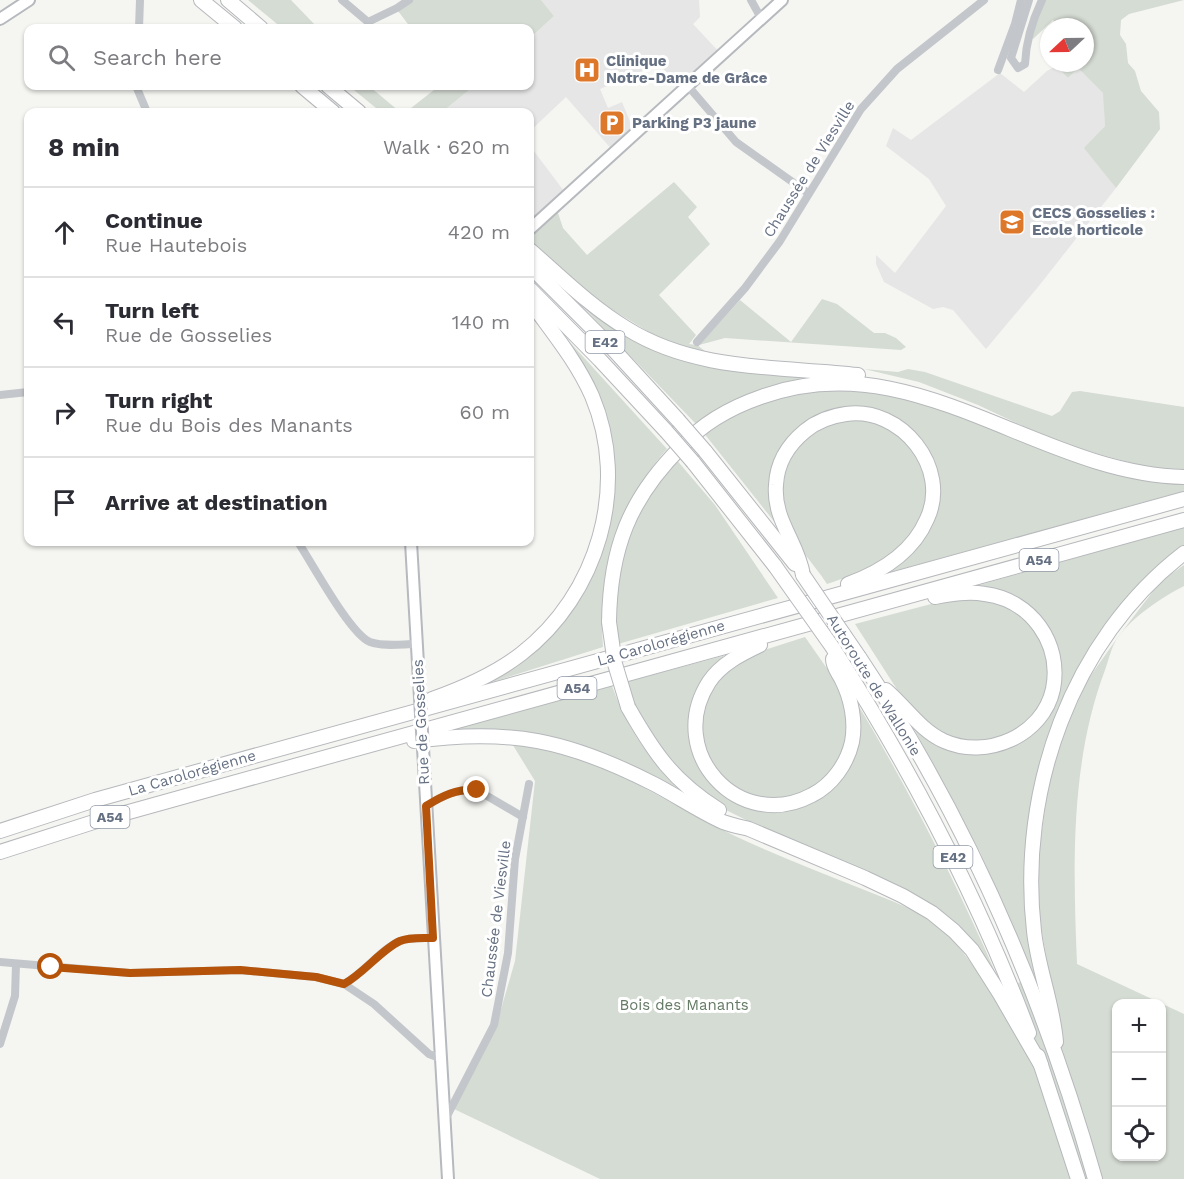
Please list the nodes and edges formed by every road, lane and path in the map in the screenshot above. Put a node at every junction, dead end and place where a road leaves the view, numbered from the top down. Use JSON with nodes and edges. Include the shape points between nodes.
{"nodes":[{"id":1,"x":28,"y":0,"type":"edge"},
{"id":2,"x":140,"y":0,"type":"edge"},
{"id":3,"x":201,"y":0,"type":"edge"},
{"id":4,"x":228,"y":0,"type":"edge"},
{"id":5,"x":342,"y":0,"type":"edge"},
{"id":6,"x":409,"y":0,"type":"edge"},
{"id":7,"x":751,"y":0,"type":"edge"},
{"id":8,"x":782,"y":0,"type":"edge"},
{"id":9,"x":984,"y":0,"type":"edge"},
{"id":10,"x":1021,"y":0,"type":"edge"},
{"id":11,"x":1029,"y":0,"type":"edge"},
{"id":12,"x":1042,"y":0,"type":"edge"},
{"id":13,"x":761,"y":18,"type":"junction"},
{"id":14,"x":0,"y":19,"type":"edge"},
{"id":15,"x":139,"y":24,"type":"edge"},
{"id":16,"x":230,"y":24,"type":"edge"},
{"id":17,"x":256,"y":24,"type":"edge"},
{"id":18,"x":998,"y":70,"type":"dead end"},
{"id":19,"x":688,"y":86,"type":"junction"},
{"id":20,"x":137,"y":90,"type":"edge"},
{"id":21,"x":307,"y":90,"type":"edge"},
{"id":22,"x":333,"y":90,"type":"edge"},
{"id":23,"x":145,"y":108,"type":"edge"},
{"id":24,"x":328,"y":108,"type":"edge"},
{"id":25,"x":354,"y":108,"type":"edge"},
{"id":26,"x":808,"y":193,"type":"junction"},
{"id":27,"x":534,"y":225,"type":"edge"},
{"id":28,"x":534,"y":253,"type":"edge"},
{"id":29,"x":534,"y":270,"type":"edge"},
{"id":30,"x":534,"y":294,"type":"edge"},
{"id":31,"x":534,"y":306,"type":"edge"},
{"id":32,"x":697,"y":342,"type":"dead end"},
{"id":33,"x":24,"y":392,"type":"edge"},
{"id":34,"x":913,"y":393,"type":"junction"},
{"id":35,"x":0,"y":395,"type":"edge"},
{"id":36,"x":1184,"y":477,"type":"edge"},
{"id":37,"x":1184,"y":499,"type":"edge"},
{"id":38,"x":1184,"y":520,"type":"edge"},
{"id":39,"x":301,"y":546,"type":"edge"},
{"id":40,"x":411,"y":546,"type":"edge"},
{"id":41,"x":1184,"y":553,"type":"edge"},
{"id":42,"x":796,"y":560,"type":"junction"},
{"id":43,"x":895,"y":600,"type":"junction"},
{"id":44,"x":806,"y":604,"type":"junction"},
{"id":45,"x":797,"y":628,"type":"junction"},
{"id":46,"x":416,"y":644,"type":"junction"},
{"id":47,"x":838,"y":663,"type":"junction"},
{"id":48,"x":874,"y":679,"type":"junction"},
{"id":49,"x":410,"y":713,"type":"junction"},
{"id":50,"x":356,"y":750,"type":"junction"},
{"id":51,"x":529,"y":784,"type":"dead end"},
{"id":52,"x":426,"y":806,"type":"junction"},
{"id":53,"x":524,"y":817,"type":"junction"},
{"id":54,"x":749,"y":829,"type":"junction"},
{"id":55,"x":0,"y":831,"type":"edge"},
{"id":56,"x":0,"y":852,"type":"edge"},
{"id":57,"x":433,"y":938,"type":"junction"},
{"id":58,"x":0,"y":962,"type":"edge"},
{"id":59,"x":16,"y":964,"type":"junction"},
{"id":60,"x":344,"y":984,"type":"junction"},
{"id":61,"x":0,"y":1044,"type":"edge"},
{"id":62,"x":442,"y":1059,"type":"junction"},
{"id":63,"x":1058,"y":1062,"type":"junction"},
{"id":64,"x":1041,"y":1065,"type":"junction"},
{"id":65,"x":446,"y":1118,"type":"junction"},
{"id":66,"x":448,"y":1179,"type":"edge"},
{"id":67,"x":1078,"y":1179,"type":"edge"},
{"id":68,"x":1095,"y":1179,"type":"edge"}],
"edges":[{"from":1,"to":14,"type":"street"},
{"from":2,"to":15,"type":"street"},
{"from":3,"to":16,"type":"highway"},
{"from":4,"to":17,"type":"highway"},
{"from":5,"to":6,"type":"street","via":[[368,22]]},
{"from":7,"to":13,"type":"street"},
{"from":8,"to":13,"type":"street"},
{"from":9,"to":26,"type":"street","name":"Chaussée de Viesville","via":[[897,69],[861,109]]},
{"from":10,"to":18,"type":"street"},
{"from":11,"to":12,"type":"street","via":[[1011,58],[1018,68],[1025,64],[1031,23]]},
{"from":13,"to":19,"type":"street"},
{"from":19,"to":26,"type":"street","via":[[736,142]]},
{"from":19,"to":27,"type":"street"},
{"from":20,"to":23,"type":"street"},
{"from":21,"to":24,"type":"highway"},
{"from":22,"to":25,"type":"highway"},
{"from":26,"to":32,"type":"street","name":"Chaussée de Viesville","via":[[780,241],[745,288]]},
{"from":28,"to":34,"type":"highway","via":[[625,328],[682,354],[717,362],[876,378],[901,383]]},
{"from":29,"to":42,"type":"highway","number":"E42","bridge":true,"via":[[678,420]]},
{"from":30,"to":47,"type":"highway","name":"Autoroute de Wallonie","number":"E42","bridge":true,"via":[[693,462],[775,566],[833,648]]},
{"from":31,"to":49,"type":"highway","via":[[569,353],[600,422],[606,446],[608,496],[598,544],[569,605],[537,641],[484,677],[423,702]]},
{"from":33,"to":35,"type":"street"},
{"from":34,"to":36,"type":"highway","via":[[1097,463],[1134,473]]},
{"from":34,"to":54,"type":"highway","bridge":true,"via":[[875,385],[822,383],[796,386],[750,401],[692,435],[662,466],[633,510],[613,566],[609,622],[615,664],[628,707],[672,774],[697,796]]},
{"from":37,"to":44,"type":"highway","name":"La Carolorégienne","number":"A54"},
{"from":38,"to":43,"type":"highway","name":"La Carolorégienne","number":"A54"},
{"from":39,"to":46,"type":"street","via":[[362,638],[372,643]]},
{"from":40,"to":46,"type":"street","name":"Rue de Gosselies"},
{"from":41,"to":63,"type":"highway","via":[[1133,599],[1082,675],[1063,713],[1041,787],[1033,835],[1033,920],[1054,1021]]},
{"from":42,"to":44,"type":"highway","via":[[780,519],[776,484],[779,466],[797,438],[824,419],[853,413],[890,422],[911,437],[926,461],[933,488],[928,519],[920,532],[885,567]]},
{"from":42,"to":48,"type":"highway","name":"Autoroute de Wallonie","number":"E42","bridge":true},
{"from":43,"to":45,"type":"highway","name":"La Carolorégienne","number":"A54"},
{"from":43,"to":48,"type":"highway","via":[[972,592],[1018,605],[1039,624],[1048,640],[1054,662],[1053,689],[1036,720],[1017,737],[984,749],[955,746],[926,731]]},
{"from":44,"to":49,"type":"highway","name":"La Carolorégienne","number":"A54"},
{"from":45,"to":47,"type":"highway","via":[[739,654],[710,681],[699,704],[695,729],[701,756],[714,778],[736,796],[763,805],[796,802],[826,786],[841,768],[852,742],[851,706]]},
{"from":45,"to":50,"type":"highway","name":"La Carolorégienne","number":"A54"},
{"from":46,"to":52,"type":"street","name":"Rue de Gosselies","bridge":true},
{"from":47,"to":64,"type":"highway","name":"Autoroute de Wallonie","number":"E42","via":[[895,748],[944,838],[994,945]]},
{"from":48,"to":63,"type":"highway","name":"Autoroute de Wallonie","number":"E42","via":[[981,873]]},
{"from":49,"to":55,"type":"highway","name":"La Carolorégienne","number":"A54","via":[[95,800]]},
{"from":50,"to":54,"type":"highway","via":[[454,735],[550,742],[603,760],[724,822]]},
{"from":50,"to":56,"type":"highway","name":"La Carolorégienne","number":"A54","via":[[100,820]]},
{"from":51,"to":53,"type":"street","name":"Chaussée de Viesville"},
{"from":52,"to":53,"type":"street","via":[[469,789]]},
{"from":52,"to":57,"type":"street","name":"Rue de Gosselies"},
{"from":53,"to":65,"type":"street","name":"Chaussée de Viesville","via":[[515,859],[508,953],[494,1025]]},
{"from":54,"to":64,"type":"highway","via":[[865,878],[932,913],[954,931],[982,964]]},
{"from":57,"to":60,"type":"street","via":[[401,940]]},
{"from":57,"to":62,"type":"street","name":"Rue de Gosselies"},
{"from":58,"to":59,"type":"street"},
{"from":59,"to":60,"type":"street","via":[[130,973],[240,970],[316,977]]},
{"from":59,"to":61,"type":"street","via":[[15,996]]},
{"from":60,"to":62,"type":"street","via":[[374,1004],[429,1054]]},
{"from":62,"to":65,"type":"street","name":"Rue de Gosselies"},
{"from":63,"to":68,"type":"highway","name":"Autoroute de Wallonie","number":"E42"},
{"from":64,"to":67,"type":"highway","name":"Autoroute de Wallonie","number":"E42"},
{"from":65,"to":66,"type":"street","name":"Rue de Gosselies"}]}
